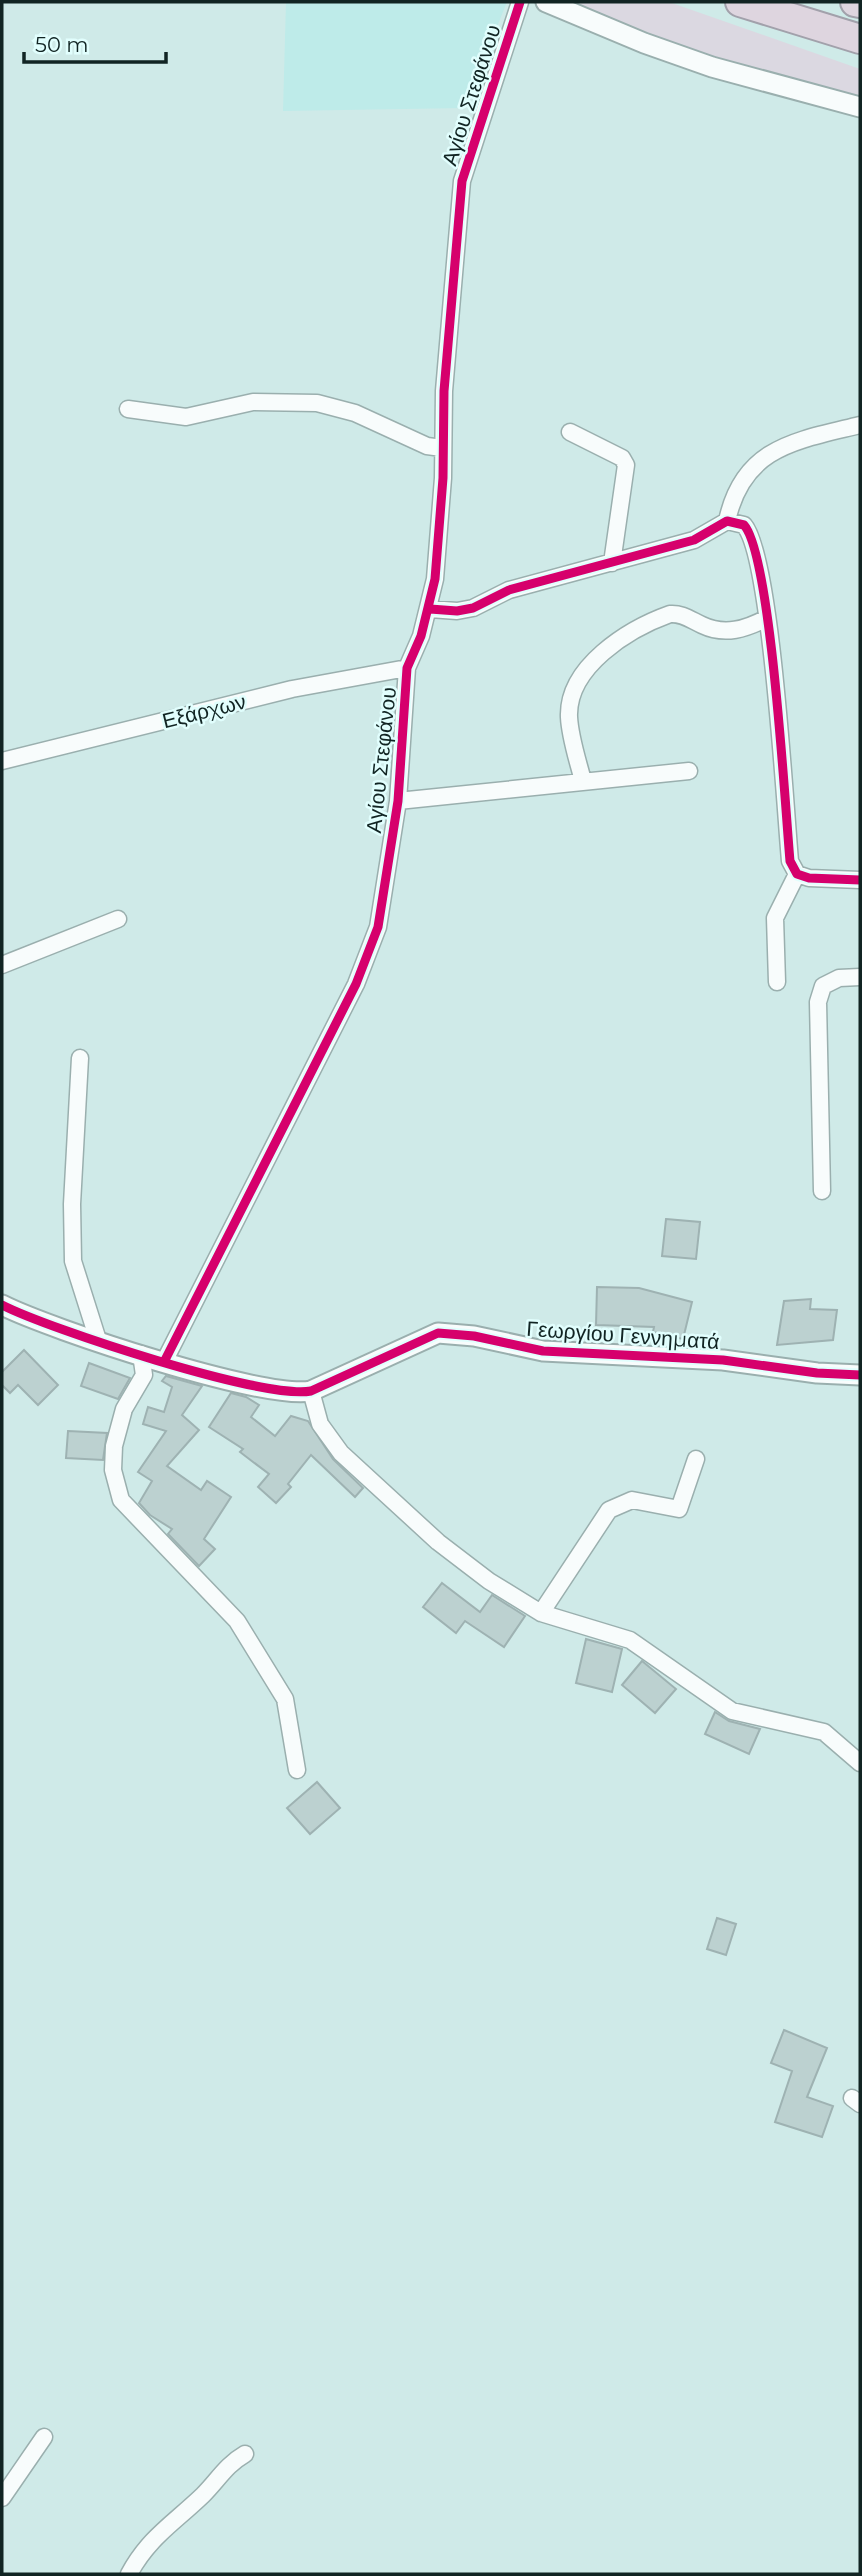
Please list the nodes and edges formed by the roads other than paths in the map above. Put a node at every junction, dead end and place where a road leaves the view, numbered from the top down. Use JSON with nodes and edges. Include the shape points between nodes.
{"nodes":[{"id":1,"x":520,"y":2,"type":"edge"},
{"id":2,"x":546,"y":2,"type":"edge"},
{"id":3,"x":740,"y":2,"type":"edge"},
{"id":4,"x":855,"y":2,"type":"edge"},
{"id":5,"x":860,"y":3,"type":"edge"},
{"id":6,"x":860,"y":39,"type":"edge"},
{"id":7,"x":860,"y":107,"type":"edge"},
{"id":8,"x":128,"y":409,"type":"dead end"},
{"id":9,"x":860,"y":425,"type":"edge"},
{"id":10,"x":570,"y":432,"type":"dead end"},
{"id":11,"x":442,"y":448,"type":"junction"},
{"id":12,"x":727,"y":521,"type":"junction"},
{"id":13,"x":612,"y":563,"type":"junction"},
{"id":14,"x":429,"y":609,"type":"junction"},
{"id":15,"x":767,"y":618,"type":"junction"},
{"id":16,"x":407,"y":668,"type":"junction"},
{"id":17,"x":2,"y":761,"type":"edge"},
{"id":18,"x":689,"y":771,"type":"dead end"},
{"id":19,"x":583,"y":782,"type":"junction"},
{"id":20,"x":398,"y":801,"type":"junction"},
{"id":21,"x":797,"y":874,"type":"junction"},
{"id":22,"x":860,"y":880,"type":"edge"},
{"id":23,"x":118,"y":919,"type":"dead end"},
{"id":24,"x":2,"y":965,"type":"edge"},
{"id":25,"x":860,"y":977,"type":"edge"},
{"id":26,"x":776,"y":982,"type":"dead end"},
{"id":27,"x":80,"y":1058,"type":"dead end"},
{"id":28,"x":822,"y":1192,"type":"dead end"},
{"id":29,"x":2,"y":1305,"type":"edge"},
{"id":30,"x":97,"y":1340,"type":"junction"},
{"id":31,"x":141,"y":1353,"type":"junction"},
{"id":32,"x":164,"y":1360,"type":"junction"},
{"id":33,"x":860,"y":1375,"type":"edge"},
{"id":34,"x":312,"y":1391,"type":"junction"},
{"id":35,"x":696,"y":1459,"type":"dead end"},
{"id":36,"x":541,"y":1613,"type":"junction"},
{"id":37,"x":860,"y":1763,"type":"edge"},
{"id":38,"x":297,"y":1770,"type":"dead end"},
{"id":39,"x":44,"y":2437,"type":"dead end"},
{"id":40,"x":245,"y":2454,"type":"dead end"},
{"id":41,"x":2,"y":2498,"type":"edge"},
{"id":42,"x":129,"y":2574,"type":"edge"}],
"edges":[{"from":1,"to":11,"type":"street","name":"Αγίου Στεφάνου","via":[[462,181]]},
{"from":2,"to":7,"type":"street","via":[[687,59]]},
{"from":3,"to":6,"type":"highway"},
{"from":4,"to":5,"type":"highway"},
{"from":8,"to":11,"type":"street","via":[[186,417],[253,402],[317,403]]},
{"from":9,"to":12,"type":"street","via":[[809,437],[763,457],[743,475]]},
{"from":10,"to":13,"type":"street","via":[[622,457],[626,465]]},
{"from":11,"to":14,"type":"street","name":"Αγίου Στεφάνου","via":[[439,536]]},
{"from":12,"to":13,"type":"street","via":[[694,540]]},
{"from":12,"to":15,"type":"street","via":[[741,523],[750,534]]},
{"from":13,"to":14,"type":"street","via":[[509,590],[473,608]]},
{"from":14,"to":16,"type":"street","name":"Αγίου Στεφάνου"},
{"from":15,"to":19,"type":"street","via":[[731,631],[670,614],[604,651],[575,684],[569,716]]},
{"from":15,"to":21,"type":"street","via":[[790,861]]},
{"from":16,"to":17,"type":"street","name":"Εξάρχων","via":[[292,689]]},
{"from":16,"to":20,"type":"street","name":"Αγίου Στεφάνου"},
{"from":18,"to":19,"type":"street"},
{"from":19,"to":20,"type":"street"},
{"from":20,"to":32,"type":"street","name":"Αγίου Στεφάνου","via":[[378,927],[356,984]]},
{"from":21,"to":22,"type":"street"},
{"from":21,"to":26,"type":"street","via":[[775,918]]},
{"from":23,"to":24,"type":"street"},
{"from":25,"to":28,"type":"street","via":[[839,978],[823,986],[818,1002]]},
{"from":27,"to":30,"type":"street","via":[[72,1204],[74,1261]]},
{"from":29,"to":30,"type":"street"},
{"from":30,"to":31,"type":"street"},
{"from":31,"to":32,"type":"street"},
{"from":31,"to":38,"type":"street","via":[[144,1375],[124,1409],[114,1446],[113,1470],[121,1500],[237,1621],[285,1699]]},
{"from":32,"to":34,"type":"street","via":[[271,1389]]},
{"from":33,"to":34,"type":"street","name":"Γεωργίου Γεννηματά","via":[[723,1360],[543,1351],[439,1333]]},
{"from":34,"to":36,"type":"street","via":[[320,1424],[341,1453],[438,1542]]},
{"from":35,"to":36,"type":"street","via":[[679,1510],[632,1500],[609,1510]]},
{"from":36,"to":37,"type":"street","via":[[630,1640],[732,1711],[824,1732]]},
{"from":39,"to":41,"type":"street"},
{"from":40,"to":42,"type":"street","via":[[230,2462],[204,2494],[161,2530]]}]}
